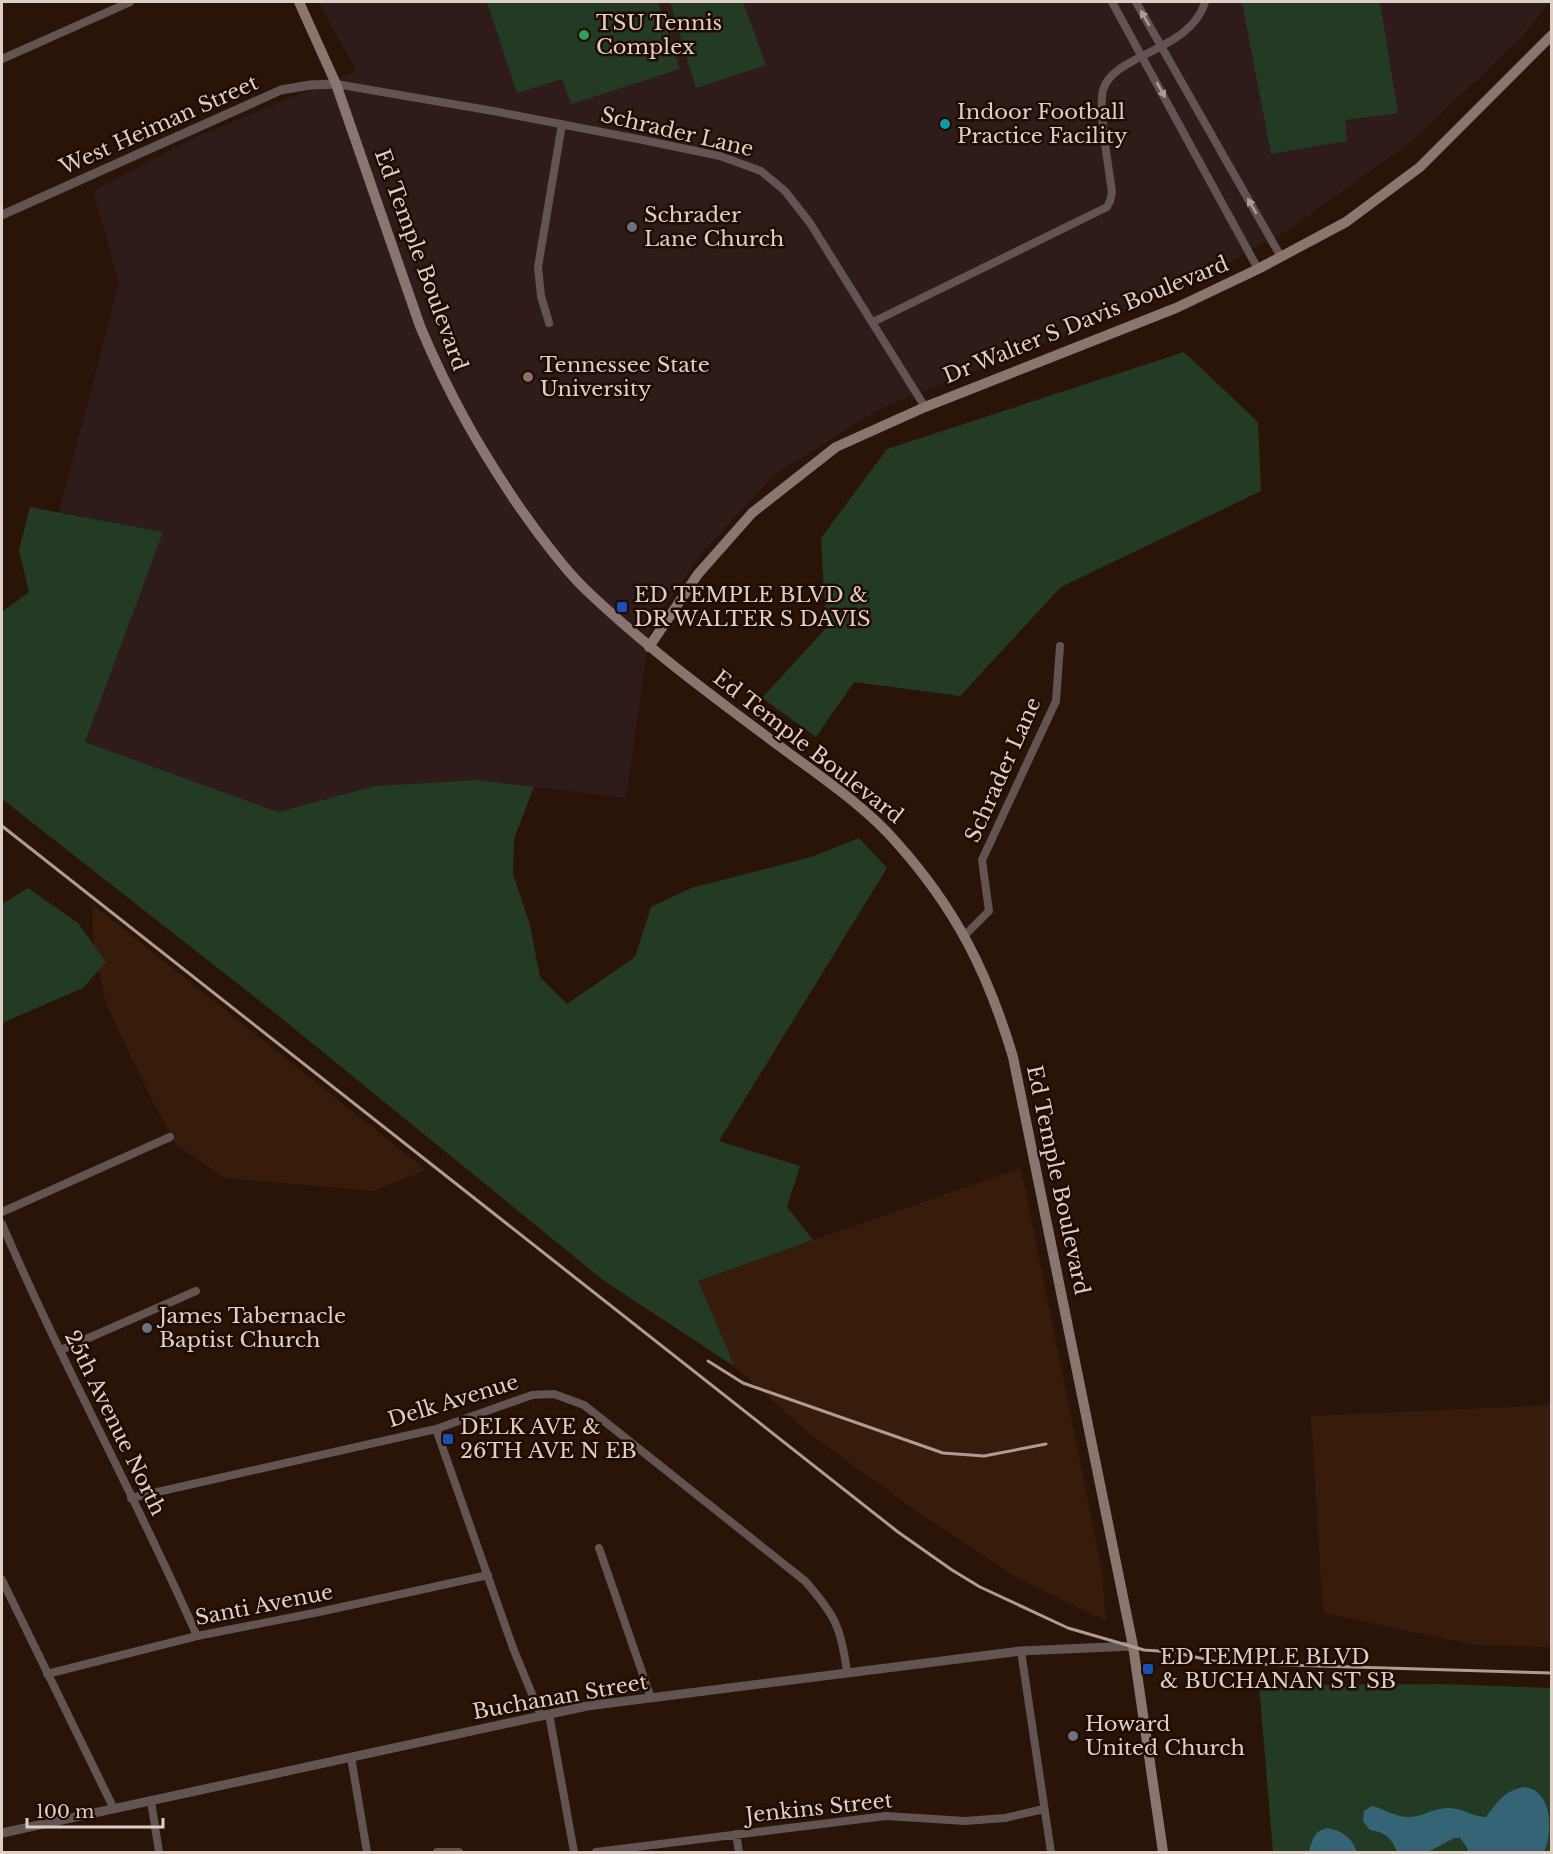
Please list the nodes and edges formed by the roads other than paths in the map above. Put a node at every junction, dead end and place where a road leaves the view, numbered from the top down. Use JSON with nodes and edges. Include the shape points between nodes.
{"nodes":[{"id":1,"x":130,"y":2,"type":"edge"},
{"id":2,"x":299,"y":2,"type":"edge"},
{"id":3,"x":1112,"y":2,"type":"edge"},
{"id":4,"x":1136,"y":2,"type":"edge"},
{"id":5,"x":1205,"y":2,"type":"edge"},
{"id":6,"x":1551,"y":35,"type":"edge"},
{"id":7,"x":1161,"y":46,"type":"junction"},
{"id":8,"x":1143,"y":57,"type":"junction"},
{"id":9,"x":2,"y":59,"type":"edge"},
{"id":10,"x":336,"y":84,"type":"junction"},
{"id":11,"x":562,"y":124,"type":"junction"},
{"id":12,"x":2,"y":215,"type":"edge"},
{"id":13,"x":1281,"y":257,"type":"junction"},
{"id":14,"x":1258,"y":269,"type":"junction"},
{"id":15,"x":873,"y":322,"type":"junction"},
{"id":16,"x":549,"y":323,"type":"dead end"},
{"id":17,"x":925,"y":406,"type":"junction"},
{"id":18,"x":1060,"y":646,"type":"dead end"},
{"id":19,"x":649,"y":647,"type":"junction"},
{"id":20,"x":965,"y":935,"type":"junction"},
{"id":21,"x":170,"y":1137,"type":"dead end"},
{"id":22,"x":2,"y":1212,"type":"edge"},
{"id":23,"x":2,"y":1224,"type":"edge"},
{"id":24,"x":196,"y":1291,"type":"dead end"},
{"id":25,"x":61,"y":1350,"type":"junction"},
{"id":26,"x":436,"y":1429,"type":"junction"},
{"id":27,"x":131,"y":1497,"type":"junction"},
{"id":28,"x":599,"y":1548,"type":"dead end"},
{"id":29,"x":489,"y":1575,"type":"junction"},
{"id":30,"x":2,"y":1580,"type":"edge"},
{"id":31,"x":198,"y":1636,"type":"junction"},
{"id":32,"x":1133,"y":1646,"type":"junction"},
{"id":33,"x":1022,"y":1651,"type":"junction"},
{"id":34,"x":847,"y":1672,"type":"junction"},
{"id":35,"x":47,"y":1674,"type":"junction"},
{"id":36,"x":651,"y":1698,"type":"junction"},
{"id":37,"x":545,"y":1715,"type":"junction"},
{"id":38,"x":351,"y":1757,"type":"junction"},
{"id":39,"x":151,"y":1801,"type":"junction"},
{"id":40,"x":114,"y":1809,"type":"junction"},
{"id":41,"x":1044,"y":1809,"type":"junction"},
{"id":42,"x":2,"y":1833,"type":"edge"},
{"id":43,"x":736,"y":1834,"type":"junction"},
{"id":44,"x":159,"y":1852,"type":"edge"},
{"id":45,"x":367,"y":1852,"type":"edge"},
{"id":46,"x":437,"y":1852,"type":"edge"},
{"id":47,"x":459,"y":1852,"type":"edge"},
{"id":48,"x":574,"y":1852,"type":"edge"},
{"id":49,"x":596,"y":1852,"type":"edge"},
{"id":50,"x":740,"y":1852,"type":"edge"},
{"id":51,"x":1051,"y":1852,"type":"edge"},
{"id":52,"x":1163,"y":1852,"type":"edge"}],
"edges":[{"from":1,"to":9,"type":"street"},
{"from":2,"to":10,"type":"main road","name":"Ed Temple Boulevard"},
{"from":3,"to":8,"type":"street"},
{"from":7,"to":4,"type":"street","one_way":true},
{"from":5,"to":7,"type":"street","via":[[1200,16],[1191,25]]},
{"from":6,"to":13,"type":"main road","name":"Dr Walter S Davis Boulevard","via":[[1420,167],[1346,222]]},
{"from":7,"to":8,"type":"street"},
{"from":13,"to":7,"type":"street","one_way":true},
{"from":8,"to":14,"type":"street","one_way":true},
{"from":8,"to":15,"type":"street","via":[[1109,78],[1103,91],[1112,192],[1107,207]]},
{"from":10,"to":11,"type":"street","name":"Schrader Lane"},
{"from":10,"to":12,"type":"street","name":"West Heiman Street","via":[[281,90]]},
{"from":10,"to":19,"type":"main road","name":"Ed Temple Boulevard","via":[[420,326],[466,425],[539,534],[582,585]]},
{"from":11,"to":15,"type":"street","name":"Schrader Lane","via":[[720,156],[761,171],[800,209]]},
{"from":11,"to":16,"type":"street","via":[[538,267]]},
{"from":13,"to":14,"type":"main road","name":"Dr Walter S Davis Boulevard"},
{"from":14,"to":17,"type":"main road","name":"Dr Walter S Davis Boulevard","via":[[1176,308]]},
{"from":15,"to":17,"type":"street","name":"Schrader Lane"},
{"from":17,"to":19,"type":"main road","name":"Dr Walter S Davis Boulevard","via":[[836,447],[752,513],[698,574]]},
{"from":18,"to":20,"type":"street","name":"Schrader Lane","via":[[1056,700],[982,860],[989,911]]},
{"from":19,"to":20,"type":"main road","name":"Ed Temple Boulevard","via":[[860,808],[896,842],[942,898]]},
{"from":20,"to":32,"type":"main road","name":"Ed Temple Boulevard","via":[[999,1009],[1013,1057]]},
{"from":21,"to":22,"type":"street"},
{"from":23,"to":25,"type":"street","name":"25th Avenue North"},
{"from":24,"to":25,"type":"street"},
{"from":25,"to":27,"type":"street","name":"25th Avenue North"},
{"from":26,"to":27,"type":"street","name":"Delk Avenue"},
{"from":26,"to":29,"type":"street"},
{"from":26,"to":34,"type":"street","name":"Delk Avenue","via":[[532,1395],[554,1394],[584,1405],[805,1581],[829,1609],[843,1639]]},
{"from":27,"to":31,"type":"street","name":"25th Avenue North"},
{"from":28,"to":36,"type":"street"},
{"from":29,"to":31,"type":"street","name":"Santi Avenue"},
{"from":29,"to":37,"type":"street","via":[[513,1648]]},
{"from":30,"to":35,"type":"street"},
{"from":31,"to":35,"type":"street","name":"Santi Avenue"},
{"from":32,"to":33,"type":"street","name":"Buchanan Street"},
{"from":32,"to":52,"type":"main road","name":"Ed Temple Boulevard"},
{"from":33,"to":34,"type":"street","name":"Buchanan Street"},
{"from":33,"to":41,"type":"street"},
{"from":34,"to":36,"type":"street","name":"Buchanan Street"},
{"from":35,"to":40,"type":"street"},
{"from":36,"to":37,"type":"street","name":"Buchanan Street"},
{"from":37,"to":38,"type":"street","name":"Buchanan Street"},
{"from":37,"to":48,"type":"street"},
{"from":38,"to":39,"type":"street","name":"Buchanan Street"},
{"from":38,"to":45,"type":"street"},
{"from":39,"to":40,"type":"street","name":"Buchanan Street"},
{"from":39,"to":44,"type":"street"},
{"from":40,"to":42,"type":"street","name":"Buchanan Street"},
{"from":41,"to":43,"type":"street","name":"Jenkins Street","via":[[986,1820],[886,1816]]},
{"from":41,"to":51,"type":"street"},
{"from":43,"to":49,"type":"street","name":"Jenkins Street"},
{"from":43,"to":50,"type":"street"},
{"from":46,"to":47,"type":"street"}]}
